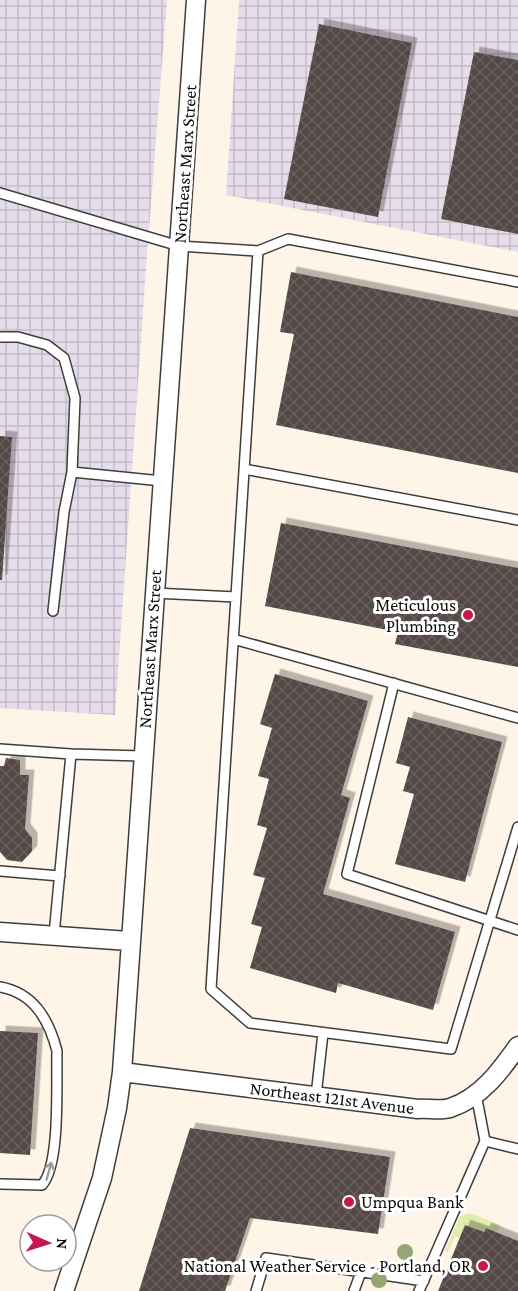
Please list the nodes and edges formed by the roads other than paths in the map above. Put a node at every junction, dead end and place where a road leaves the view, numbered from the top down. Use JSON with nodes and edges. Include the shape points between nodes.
{"nodes":[{"id":1,"x":196,"y":0,"type":"edge"},
{"id":2,"x":0,"y":193,"type":"edge"},
{"id":3,"x":179,"y":246,"type":"junction"},
{"id":4,"x":258,"y":251,"type":"junction"},
{"id":5,"x":518,"y":282,"type":"edge"},
{"id":6,"x":0,"y":337,"type":"edge"},
{"id":7,"x":244,"y":469,"type":"junction"},
{"id":8,"x":72,"y":472,"type":"junction"},
{"id":9,"x":162,"y":481,"type":"junction"},
{"id":10,"x":518,"y":519,"type":"edge"},
{"id":11,"x":154,"y":593,"type":"junction"},
{"id":12,"x":236,"y":597,"type":"junction"},
{"id":13,"x":53,"y":611,"type":"dead end"},
{"id":14,"x":233,"y":639,"type":"junction"},
{"id":15,"x":394,"y":683,"type":"junction"},
{"id":16,"x":518,"y":718,"type":"edge"},
{"id":17,"x":0,"y":749,"type":"edge"},
{"id":18,"x":71,"y":754,"type":"junction"},
{"id":19,"x":142,"y":756,"type":"junction"},
{"id":20,"x":518,"y":827,"type":"edge"},
{"id":21,"x":0,"y":871,"type":"edge"},
{"id":22,"x":60,"y":876,"type":"junction"},
{"id":23,"x":489,"y":921,"type":"junction"},
{"id":24,"x":518,"y":930,"type":"edge"},
{"id":25,"x":0,"y":932,"type":"edge"},
{"id":26,"x":54,"y":935,"type":"junction"},
{"id":27,"x":129,"y":941,"type":"junction"},
{"id":28,"x":0,"y":987,"type":"edge"},
{"id":29,"x":323,"y":1033,"type":"junction"},
{"id":30,"x":518,"y":1046,"type":"edge"},
{"id":31,"x":122,"y":1072,"type":"junction"},
{"id":32,"x":476,"y":1094,"type":"junction"},
{"id":33,"x":316,"y":1096,"type":"junction"},
{"id":34,"x":485,"y":1141,"type":"junction"},
{"id":35,"x":518,"y":1149,"type":"edge"},
{"id":36,"x":0,"y":1184,"type":"edge"},
{"id":37,"x":361,"y":1272,"type":"junction"},
{"id":38,"x":424,"y":1281,"type":"junction"},
{"id":39,"x":64,"y":1291,"type":"edge"},
{"id":40,"x":256,"y":1291,"type":"edge"},
{"id":41,"x":354,"y":1291,"type":"edge"},
{"id":42,"x":419,"y":1291,"type":"edge"}],
"edges":[{"from":1,"to":3,"type":"street","name":"Northeast Marx Street"},
{"from":2,"to":3,"type":"lane"},
{"from":3,"to":4,"type":"lane"},
{"from":3,"to":9,"type":"street","name":"Northeast Marx Street"},
{"from":4,"to":5,"type":"lane","via":[[288,239]]},
{"from":4,"to":7,"type":"lane"},
{"from":6,"to":8,"type":"lane","via":[[18,337],[47,345],[64,358],[75,398]]},
{"from":7,"to":10,"type":"lane"},
{"from":7,"to":12,"type":"lane"},
{"from":8,"to":9,"type":"lane"},
{"from":8,"to":13,"type":"lane"},
{"from":9,"to":11,"type":"street","name":"Northeast Marx Street"},
{"from":11,"to":12,"type":"lane"},
{"from":11,"to":19,"type":"street","name":"Northeast Marx Street"},
{"from":12,"to":14,"type":"lane"},
{"from":14,"to":15,"type":"lane"},
{"from":14,"to":29,"type":"lane","via":[[211,989],[250,1023]]},
{"from":15,"to":16,"type":"lane"},
{"from":15,"to":23,"type":"lane","via":[[347,874]]},
{"from":17,"to":18,"type":"lane"},
{"from":18,"to":19,"type":"lane"},
{"from":18,"to":22,"type":"lane"},
{"from":19,"to":27,"type":"street","name":"Northeast Marx Street"},
{"from":20,"to":23,"type":"lane"},
{"from":21,"to":22,"type":"lane"},
{"from":22,"to":26,"type":"lane"},
{"from":23,"to":24,"type":"lane"},
{"from":23,"to":29,"type":"lane","via":[[451,1049]]},
{"from":25,"to":26,"type":"street"},
{"from":26,"to":27,"type":"street"},
{"from":27,"to":31,"type":"street","name":"Northeast Marx Street"},
{"from":36,"to":28,"type":"lane","one_way":true,"via":[[42,1185],[46,1180],[54,1154],[57,1051],[44,1018],[31,1000]]},
{"from":29,"to":33,"type":"lane"},
{"from":30,"to":32,"type":"street","name":"Northeast 121st Avenue"},
{"from":31,"to":33,"type":"street","name":"Northeast 121st Avenue"},
{"from":31,"to":39,"type":"street","name":"Northeast Marx Street","via":[[102,1178]]},
{"from":32,"to":33,"type":"street","name":"Northeast 121st Avenue","via":[[449,1108],[417,1109]]},
{"from":32,"to":34,"type":"lane"},
{"from":34,"to":35,"type":"lane"},
{"from":34,"to":38,"type":"lane"},
{"from":37,"to":38,"type":"lane"},
{"from":37,"to":40,"type":"lane","via":[[266,1258]]},
{"from":37,"to":41,"type":"lane"},
{"from":38,"to":42,"type":"lane"}]}
